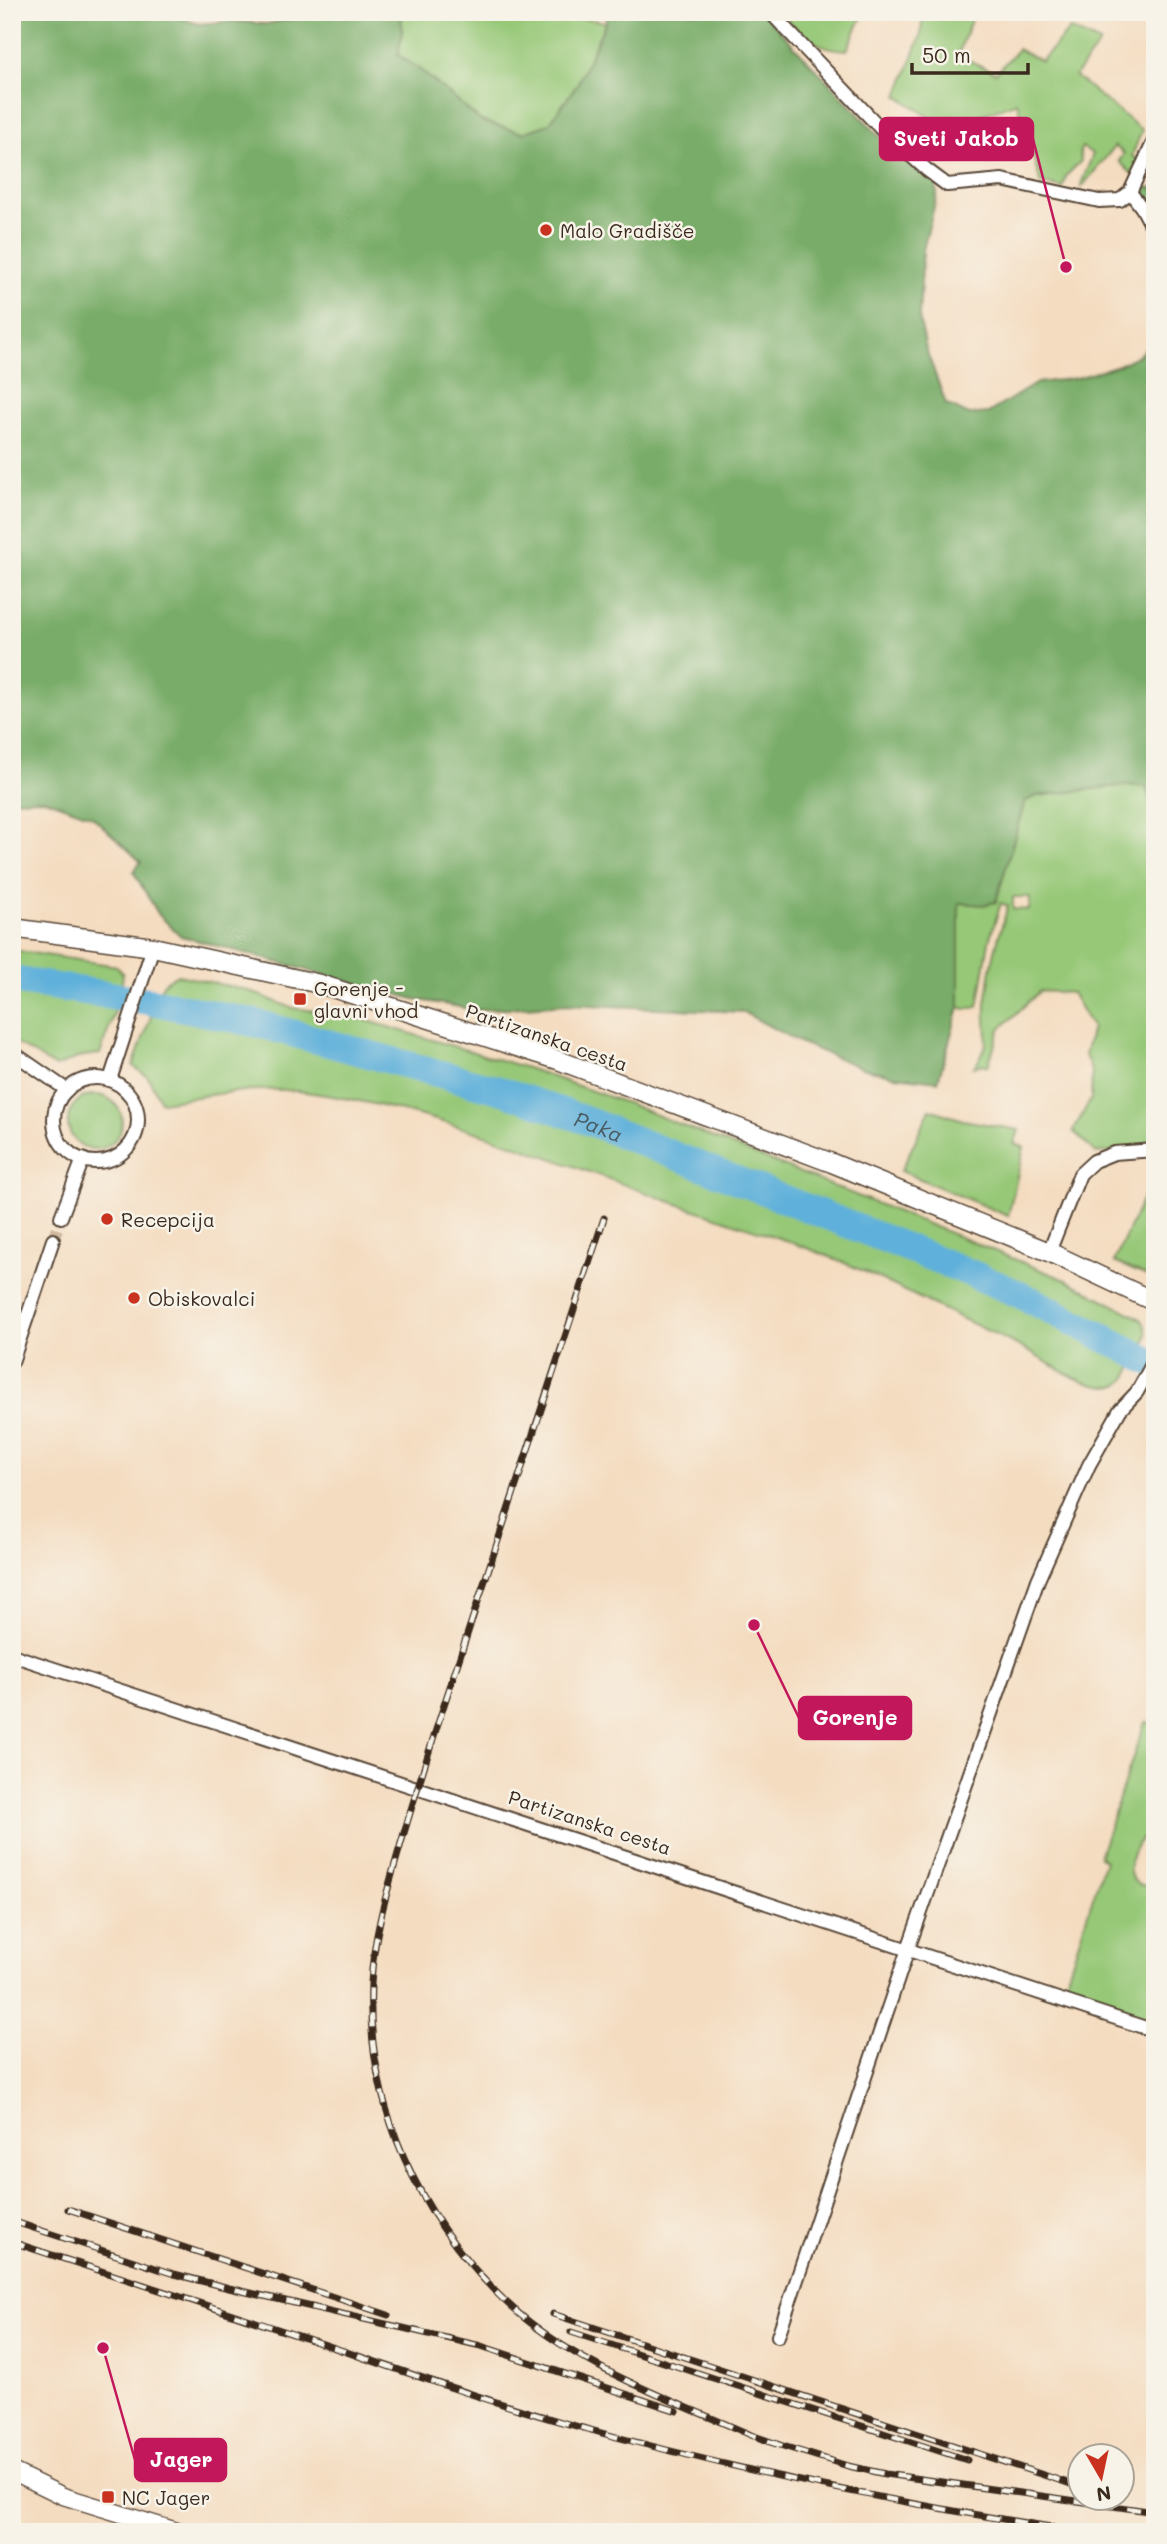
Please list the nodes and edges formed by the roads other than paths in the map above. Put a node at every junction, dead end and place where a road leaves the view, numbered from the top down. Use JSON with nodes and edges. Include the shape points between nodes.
{"nodes":[{"id":1,"x":770,"y":12,"type":"edge"},
{"id":2,"x":1155,"y":139,"type":"edge"},
{"id":3,"x":1130,"y":192,"type":"junction"},
{"id":4,"x":1155,"y":232,"type":"edge"},
{"id":5,"x":12,"y":928,"type":"edge"},
{"id":6,"x":153,"y":947,"type":"junction"},
{"id":7,"x":12,"y":1052,"type":"edge"},
{"id":8,"x":110,"y":1080,"type":"junction"},
{"id":9,"x":67,"y":1090,"type":"junction"},
{"id":10,"x":1155,"y":1150,"type":"edge"},
{"id":11,"x":83,"y":1159,"type":"junction"},
{"id":12,"x":61,"y":1217,"type":"tunnel mouth"},
{"id":13,"x":53,"y":1240,"type":"tunnel mouth"},
{"id":14,"x":1049,"y":1252,"type":"junction"},
{"id":15,"x":1155,"y":1302,"type":"edge"},
{"id":16,"x":1155,"y":1359,"type":"edge"},
{"id":17,"x":12,"y":1362,"type":"edge"},
{"id":18,"x":12,"y":1655,"type":"edge"},
{"id":19,"x":908,"y":1948,"type":"junction"},
{"id":20,"x":1155,"y":2031,"type":"edge"},
{"id":21,"x":778,"y":2336,"type":"dead end"},
{"id":22,"x":12,"y":2471,"type":"edge"},
{"id":23,"x":180,"y":2532,"type":"edge"}],
"edges":[{"from":1,"to":3,"type":"street","via":[[885,133],[947,185],[1002,180],[1099,201],[1119,200]]},
{"from":2,"to":3,"type":"street"},
{"from":3,"to":4,"type":"street"},
{"from":5,"to":6,"type":"main road","name":"Partizanska cesta"},
{"from":6,"to":8,"type":"street"},
{"from":6,"to":14,"type":"main road","name":"Partizanska cesta","via":[[320,984],[558,1060],[832,1163]]},
{"from":7,"to":9,"type":"street"},
{"from":8,"to":9,"type":"street","via":[[87,1079]]},
{"from":8,"to":11,"type":"street","via":[[132,1097],[138,1114],[136,1131],[129,1146],[117,1156],[104,1161]]},
{"from":9,"to":11,"type":"street","via":[[56,1109],[56,1131],[66,1148]]},
{"from":10,"to":14,"type":"street","via":[[1114,1153],[1094,1161],[1080,1174]]},
{"from":11,"to":12,"type":"street"},
{"from":13,"to":17,"type":"street"},
{"from":14,"to":15,"type":"main road","name":"Partizanska cesta"},
{"from":16,"to":19,"type":"street","via":[[1089,1465],[1038,1580]]},
{"from":18,"to":19,"type":"street","name":"Partizanska cesta"},
{"from":19,"to":20,"type":"street","name":"Partizanska cesta"},
{"from":19,"to":21,"type":"street"},
{"from":22,"to":23,"type":"street","via":[[63,2496]]}]}
